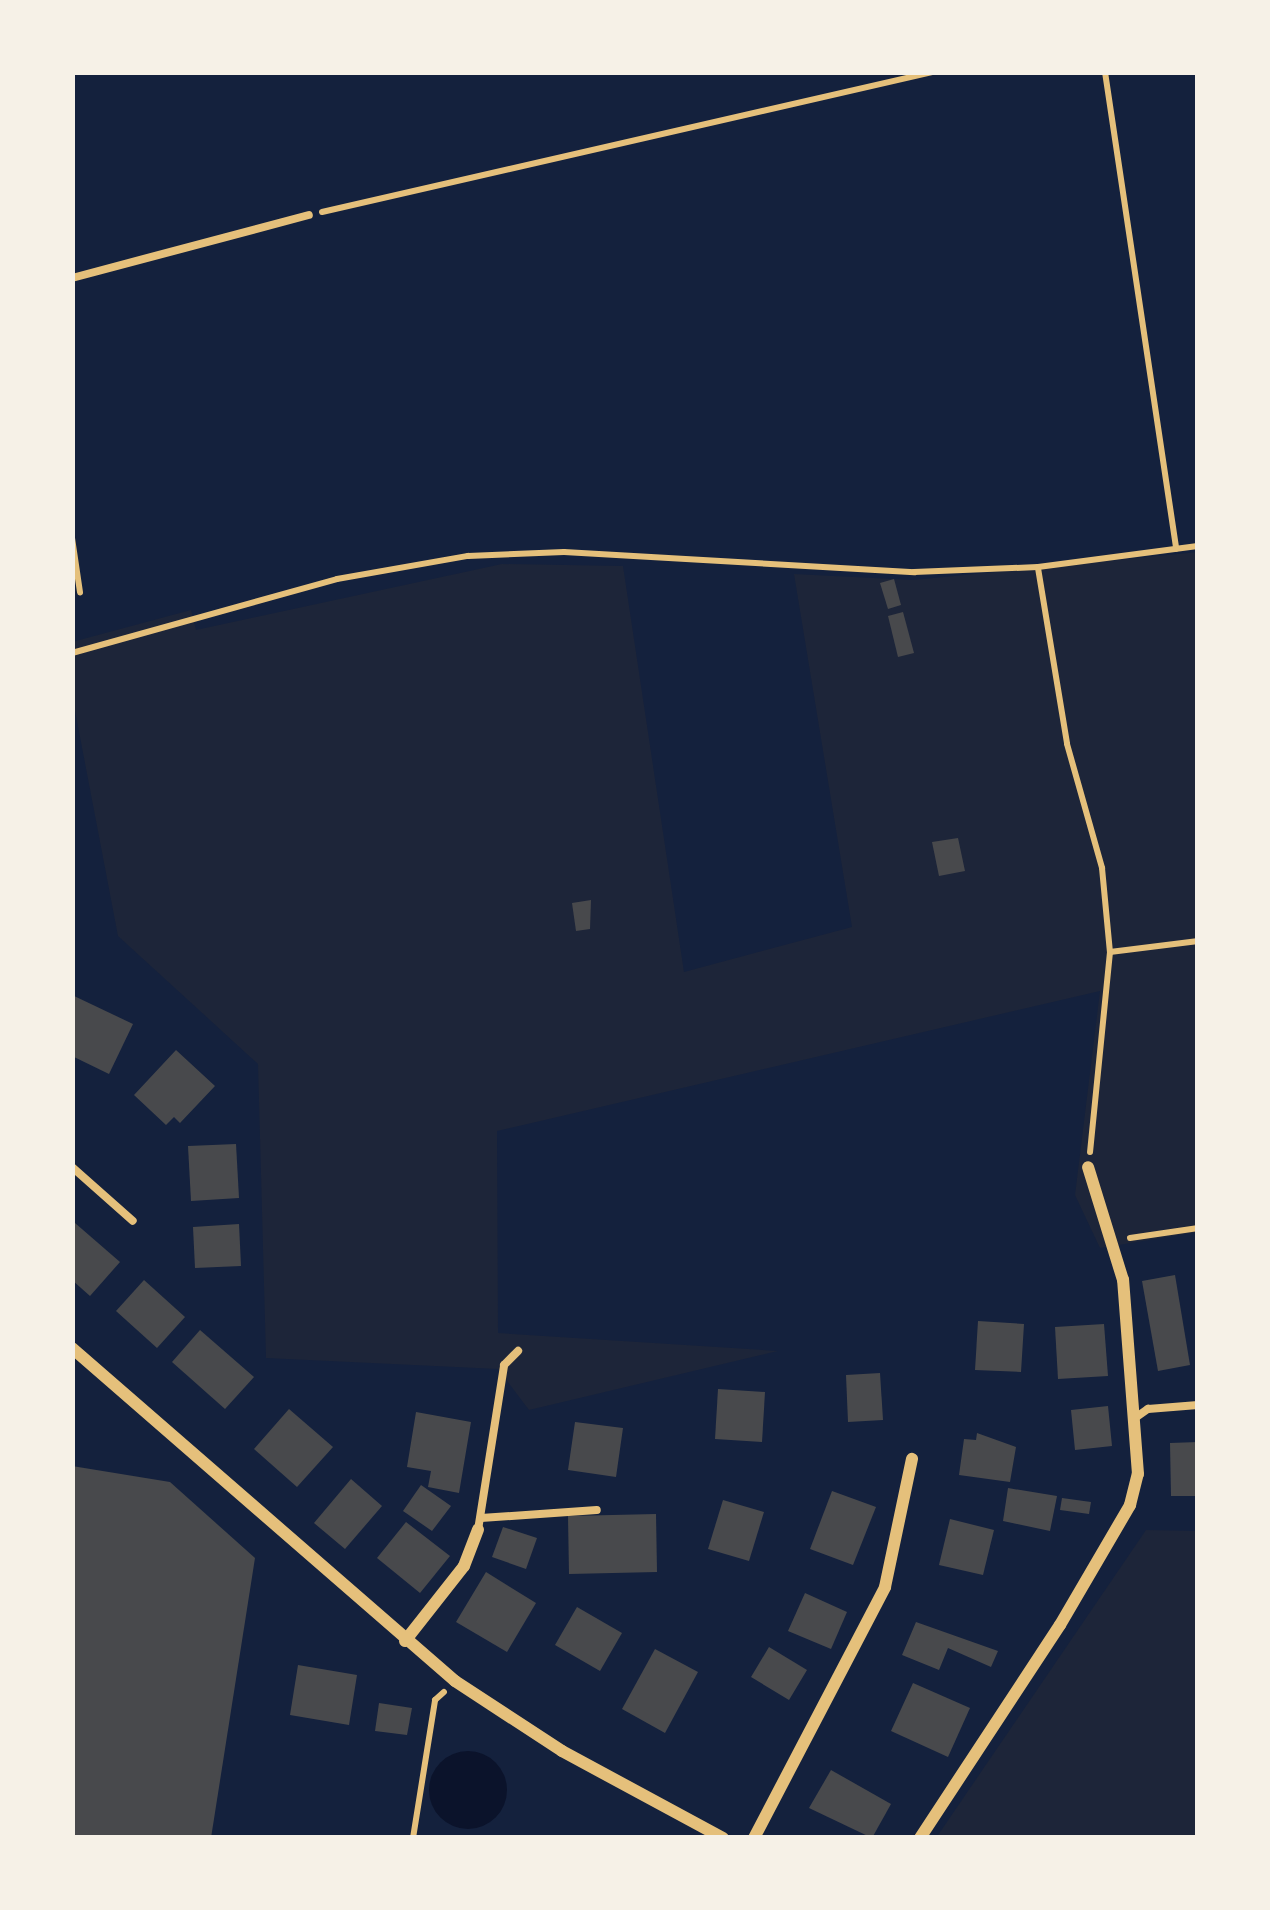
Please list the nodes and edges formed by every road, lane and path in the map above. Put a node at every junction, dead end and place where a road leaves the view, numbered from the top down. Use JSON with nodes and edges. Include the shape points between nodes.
{"nodes":[{"id":1,"x":933,"y":72,"type":"edge"},
{"id":2,"x":1105,"y":72,"type":"edge"},
{"id":3,"x":309,"y":215,"type":"joint"},
{"id":4,"x":72,"y":278,"type":"edge"},
{"id":5,"x":72,"y":538,"type":"edge"},
{"id":6,"x":1198,"y":546,"type":"edge"},
{"id":7,"x":1176,"y":549,"type":"junction"},
{"id":8,"x":1038,"y":567,"type":"junction"},
{"id":9,"x":80,"y":592,"type":"dead end"},
{"id":10,"x":72,"y":653,"type":"edge"},
{"id":11,"x":1198,"y":941,"type":"edge"},
{"id":12,"x":1110,"y":952,"type":"junction"},
{"id":13,"x":72,"y":1167,"type":"edge"},
{"id":14,"x":1088,"y":1167,"type":"joint"},
{"id":15,"x":134,"y":1220,"type":"dead end"},
{"id":16,"x":1198,"y":1228,"type":"edge"},
{"id":17,"x":1110,"y":1241,"type":"junction"},
{"id":18,"x":72,"y":1348,"type":"edge"},
{"id":19,"x":518,"y":1352,"type":"dead end"},
{"id":20,"x":1198,"y":1405,"type":"edge"},
{"id":21,"x":1133,"y":1419,"type":"junction"},
{"id":22,"x":912,"y":1460,"type":"dead end"},
{"id":23,"x":597,"y":1510,"type":"dead end"},
{"id":24,"x":479,"y":1524,"type":"junction"},
{"id":25,"x":405,"y":1641,"type":"junction"},
{"id":26,"x":455,"y":1681,"type":"junction"},
{"id":27,"x":413,"y":1838,"type":"edge"},
{"id":28,"x":723,"y":1838,"type":"edge"},
{"id":29,"x":754,"y":1838,"type":"edge"},
{"id":30,"x":920,"y":1838,"type":"edge"}],
"edges":[{"from":1,"to":3,"type":"path"},
{"from":2,"to":7,"type":"path"},
{"from":3,"to":4,"type":"lane"},
{"from":5,"to":9,"type":"path"},
{"from":6,"to":7,"type":"path"},
{"from":7,"to":8,"type":"path"},
{"from":8,"to":10,"type":"path","via":[[914,572],[564,552],[468,556],[337,579]]},
{"from":8,"to":12,"type":"path","via":[[1067,744],[1102,868]]},
{"from":11,"to":12,"type":"path"},
{"from":12,"to":14,"type":"path"},
{"from":13,"to":15,"type":"lane"},
{"from":14,"to":17,"type":"street"},
{"from":16,"to":17,"type":"path"},
{"from":17,"to":21,"type":"street","via":[[1123,1280]]},
{"from":18,"to":25,"type":"street"},
{"from":19,"to":24,"type":"lane","via":[[504,1365]]},
{"from":20,"to":21,"type":"lane","via":[[1148,1409]]},
{"from":21,"to":30,"type":"street","via":[[1138,1474],[1130,1505]]},
{"from":22,"to":29,"type":"street","via":[[885,1587]]},
{"from":23,"to":24,"type":"lane"},
{"from":24,"to":25,"type":"street","via":[[464,1566]]},
{"from":25,"to":26,"type":"street"},
{"from":26,"to":27,"type":"path","via":[[435,1700]]},
{"from":26,"to":28,"type":"street","via":[[562,1751]]}]}
